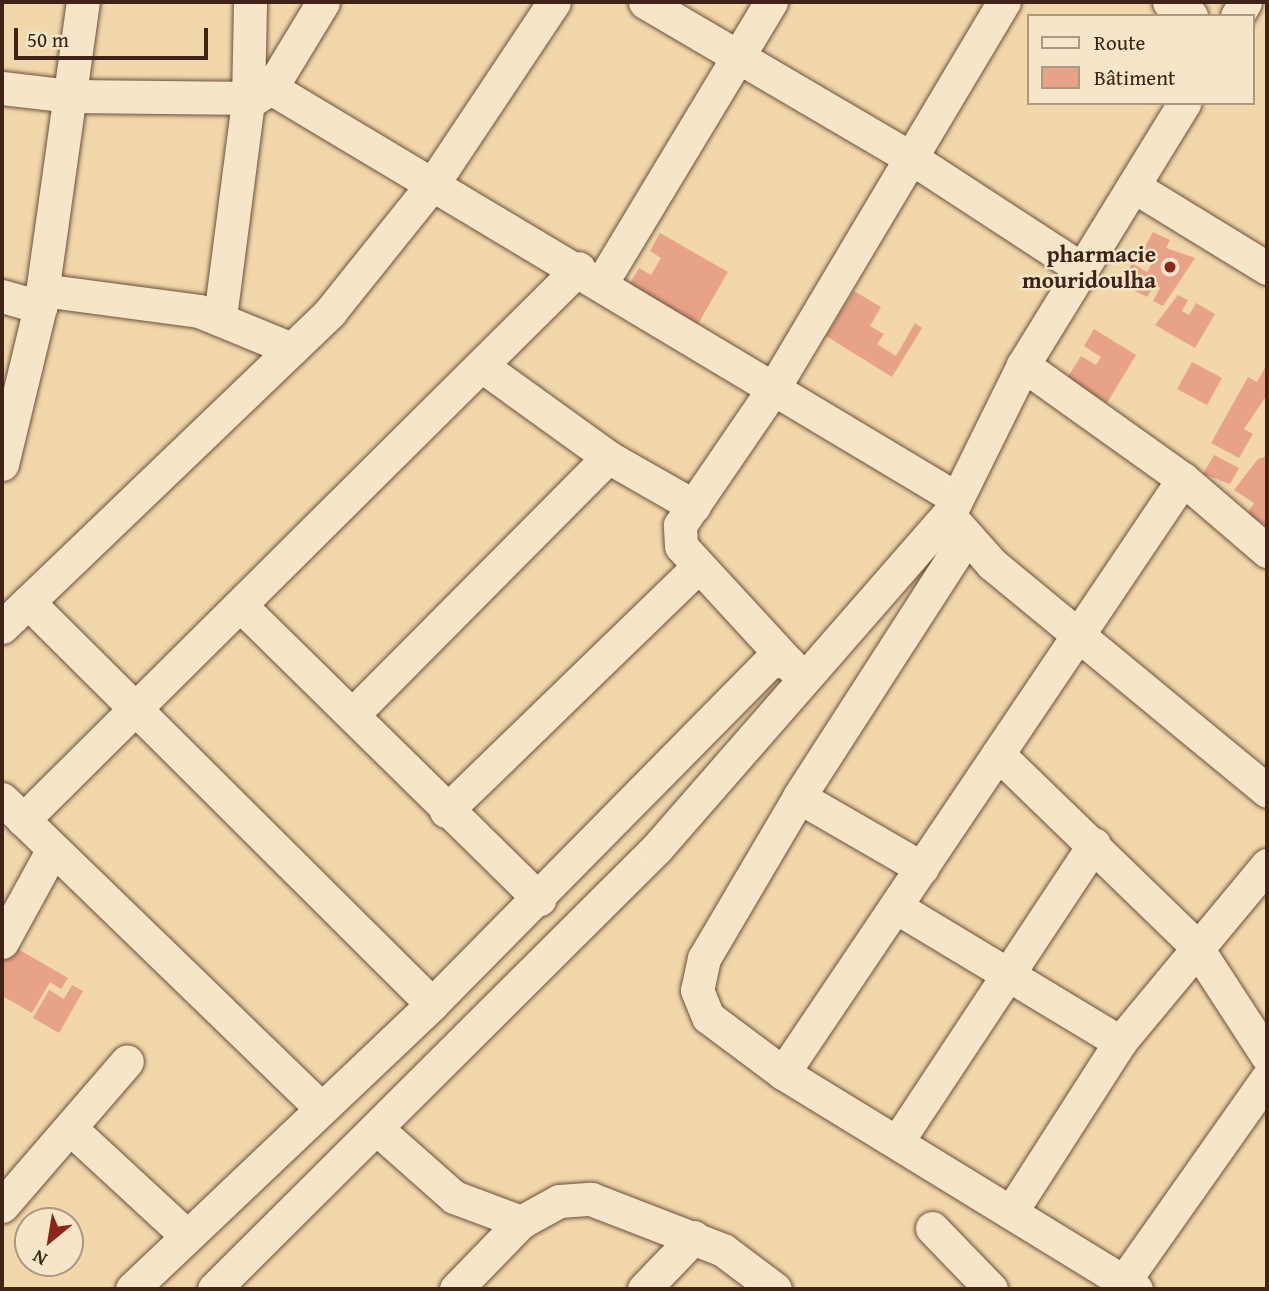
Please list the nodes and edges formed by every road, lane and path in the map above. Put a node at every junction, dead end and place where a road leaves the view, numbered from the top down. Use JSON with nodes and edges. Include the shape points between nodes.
{"nodes":[{"id":1,"x":83,"y":2,"type":"edge"},
{"id":2,"x":250,"y":2,"type":"edge"},
{"id":3,"x":323,"y":2,"type":"edge"},
{"id":4,"x":554,"y":2,"type":"edge"},
{"id":5,"x":645,"y":2,"type":"edge"},
{"id":6,"x":771,"y":2,"type":"edge"},
{"id":7,"x":1004,"y":2,"type":"edge"},
{"id":8,"x":1169,"y":2,"type":"edge"},
{"id":9,"x":1188,"y":14,"type":"edge"},
{"id":10,"x":737,"y":57,"type":"junction"},
{"id":11,"x":2,"y":88,"type":"edge"},
{"id":12,"x":260,"y":94,"type":"junction"},
{"id":13,"x":70,"y":96,"type":"junction"},
{"id":14,"x":1183,"y":105,"type":"edge"},
{"id":15,"x":913,"y":159,"type":"junction"},
{"id":16,"x":434,"y":182,"type":"junction"},
{"id":17,"x":1133,"y":186,"type":"junction"},
{"id":18,"x":1267,"y":268,"type":"edge"},
{"id":19,"x":1083,"y":269,"type":"junction"},
{"id":20,"x":590,"y":275,"type":"junction"},
{"id":21,"x":2,"y":296,"type":"edge"},
{"id":22,"x":41,"y":299,"type":"junction"},
{"id":23,"x":220,"y":317,"type":"junction"},
{"id":24,"x":291,"y":349,"type":"junction"},
{"id":25,"x":1023,"y":365,"type":"junction"},
{"id":26,"x":482,"y":366,"type":"junction"},
{"id":27,"x":773,"y":389,"type":"junction"},
{"id":28,"x":608,"y":457,"type":"junction"},
{"id":29,"x":2,"y":458,"type":"edge"},
{"id":30,"x":1183,"y":479,"type":"junction"},
{"id":31,"x":694,"y":506,"type":"junction"},
{"id":32,"x":957,"y":516,"type":"junction"},
{"id":33,"x":1267,"y":551,"type":"edge"},
{"id":34,"x":698,"y":567,"type":"junction"},
{"id":35,"x":28,"y":602,"type":"junction"},
{"id":36,"x":243,"y":607,"type":"junction"},
{"id":37,"x":2,"y":627,"type":"edge"},
{"id":38,"x":1084,"y":634,"type":"junction"},
{"id":39,"x":796,"y":671,"type":"junction"},
{"id":40,"x":138,"y":712,"type":"junction"},
{"id":41,"x":353,"y":714,"type":"junction"},
{"id":42,"x":998,"y":754,"type":"junction"},
{"id":43,"x":1267,"y":791,"type":"edge"},
{"id":44,"x":799,"y":797,"type":"junction"},
{"id":45,"x":12,"y":809,"type":"edge"},
{"id":46,"x":446,"y":811,"type":"junction"},
{"id":47,"x":1094,"y":844,"type":"junction"},
{"id":48,"x":53,"y":849,"type":"junction"},
{"id":49,"x":1267,"y":864,"type":"edge"},
{"id":50,"x":922,"y":868,"type":"junction"},
{"id":51,"x":539,"y":899,"type":"junction"},
{"id":52,"x":897,"y":907,"type":"junction"},
{"id":53,"x":2,"y":942,"type":"edge"},
{"id":54,"x":1195,"y":945,"type":"junction"},
{"id":55,"x":1007,"y":975,"type":"junction"},
{"id":56,"x":432,"y":1004,"type":"junction"},
{"id":57,"x":1120,"y":1042,"type":"junction"},
{"id":58,"x":1267,"y":1056,"type":"edge"},
{"id":59,"x":127,"y":1061,"type":"dead end"},
{"id":60,"x":783,"y":1073,"type":"junction"},
{"id":61,"x":1267,"y":1078,"type":"edge"},
{"id":62,"x":321,"y":1108,"type":"junction"},
{"id":63,"x":70,"y":1128,"type":"junction"},
{"id":64,"x":376,"y":1128,"type":"junction"},
{"id":65,"x":897,"y":1142,"type":"junction"},
{"id":66,"x":2,"y":1206,"type":"edge"},
{"id":67,"x":1011,"y":1212,"type":"junction"},
{"id":68,"x":521,"y":1222,"type":"junction"},
{"id":69,"x":932,"y":1228,"type":"dead end"},
{"id":70,"x":185,"y":1234,"type":"junction"},
{"id":71,"x":694,"y":1237,"type":"junction"},
{"id":72,"x":1130,"y":1285,"type":"edge"},
{"id":73,"x":132,"y":1289,"type":"edge"},
{"id":74,"x":214,"y":1289,"type":"edge"},
{"id":75,"x":456,"y":1289,"type":"edge"},
{"id":76,"x":644,"y":1289,"type":"edge"},
{"id":77,"x":775,"y":1289,"type":"edge"},
{"id":78,"x":991,"y":1289,"type":"edge"}],
"edges":[{"from":1,"to":13,"type":"street"},
{"from":2,"to":12,"type":"street"},
{"from":3,"to":12,"type":"street"},
{"from":4,"to":16,"type":"street"},
{"from":5,"to":10,"type":"street"},
{"from":6,"to":10,"type":"street"},
{"from":7,"to":15,"type":"street"},
{"from":8,"to":9,"type":"street"},
{"from":10,"to":15,"type":"street"},
{"from":10,"to":20,"type":"street"},
{"from":11,"to":13,"type":"street"},
{"from":12,"to":13,"type":"street"},
{"from":12,"to":16,"type":"street"},
{"from":12,"to":23,"type":"street"},
{"from":13,"to":22,"type":"street"},
{"from":14,"to":17,"type":"street"},
{"from":15,"to":19,"type":"street"},
{"from":15,"to":27,"type":"street"},
{"from":16,"to":20,"type":"street"},
{"from":16,"to":24,"type":"street","via":[[330,312]]},
{"from":17,"to":18,"type":"street"},
{"from":17,"to":19,"type":"street"},
{"from":19,"to":25,"type":"street"},
{"from":20,"to":26,"type":"street"},
{"from":20,"to":27,"type":"street"},
{"from":21,"to":22,"type":"street"},
{"from":22,"to":23,"type":"street"},
{"from":22,"to":29,"type":"street"},
{"from":23,"to":24,"type":"street"},
{"from":24,"to":35,"type":"street"},
{"from":25,"to":30,"type":"street"},
{"from":25,"to":32,"type":"street"},
{"from":26,"to":28,"type":"street"},
{"from":26,"to":36,"type":"street"},
{"from":27,"to":31,"type":"street"},
{"from":27,"to":32,"type":"street"},
{"from":28,"to":31,"type":"street"},
{"from":28,"to":41,"type":"street"},
{"from":30,"to":33,"type":"street"},
{"from":30,"to":38,"type":"street"},
{"from":31,"to":34,"type":"street","via":[[678,537]]},
{"from":32,"to":38,"type":"street"},
{"from":32,"to":39,"type":"street"},
{"from":32,"to":44,"type":"street"},
{"from":34,"to":39,"type":"street"},
{"from":34,"to":46,"type":"street"},
{"from":35,"to":37,"type":"street"},
{"from":35,"to":40,"type":"street"},
{"from":36,"to":40,"type":"street"},
{"from":36,"to":41,"type":"street"},
{"from":38,"to":42,"type":"street"},
{"from":38,"to":43,"type":"street"},
{"from":39,"to":51,"type":"street","via":[[771,660]]},
{"from":39,"to":64,"type":"street","via":[[657,848]]},
{"from":40,"to":45,"type":"street"},
{"from":40,"to":56,"type":"street"},
{"from":41,"to":46,"type":"street"},
{"from":42,"to":47,"type":"street"},
{"from":42,"to":50,"type":"street"},
{"from":44,"to":50,"type":"street"},
{"from":44,"to":60,"type":"street","via":[[704,958],[697,990],[708,1017]]},
{"from":45,"to":48,"type":"street"},
{"from":46,"to":51,"type":"street"},
{"from":47,"to":54,"type":"street"},
{"from":47,"to":55,"type":"street"},
{"from":48,"to":53,"type":"street"},
{"from":48,"to":62,"type":"street"},
{"from":49,"to":54,"type":"street"},
{"from":50,"to":52,"type":"street"},
{"from":51,"to":56,"type":"street"},
{"from":52,"to":55,"type":"street"},
{"from":52,"to":60,"type":"street"},
{"from":54,"to":57,"type":"street"},
{"from":54,"to":58,"type":"street"},
{"from":55,"to":57,"type":"street"},
{"from":55,"to":65,"type":"street"},
{"from":56,"to":62,"type":"street"},
{"from":57,"to":67,"type":"street"},
{"from":59,"to":63,"type":"street"},
{"from":60,"to":65,"type":"street"},
{"from":61,"to":72,"type":"street"},
{"from":62,"to":70,"type":"street"},
{"from":63,"to":66,"type":"street"},
{"from":63,"to":70,"type":"street"},
{"from":64,"to":68,"type":"street","via":[[454,1197],[480,1212]]},
{"from":64,"to":74,"type":"street"},
{"from":65,"to":67,"type":"street"},
{"from":67,"to":72,"type":"street"},
{"from":68,"to":71,"type":"street","via":[[559,1201],[592,1199]]},
{"from":68,"to":75,"type":"street"},
{"from":69,"to":78,"type":"street"},
{"from":70,"to":73,"type":"street"},
{"from":71,"to":76,"type":"street"},
{"from":71,"to":77,"type":"street","via":[[753,1266]]}]}
